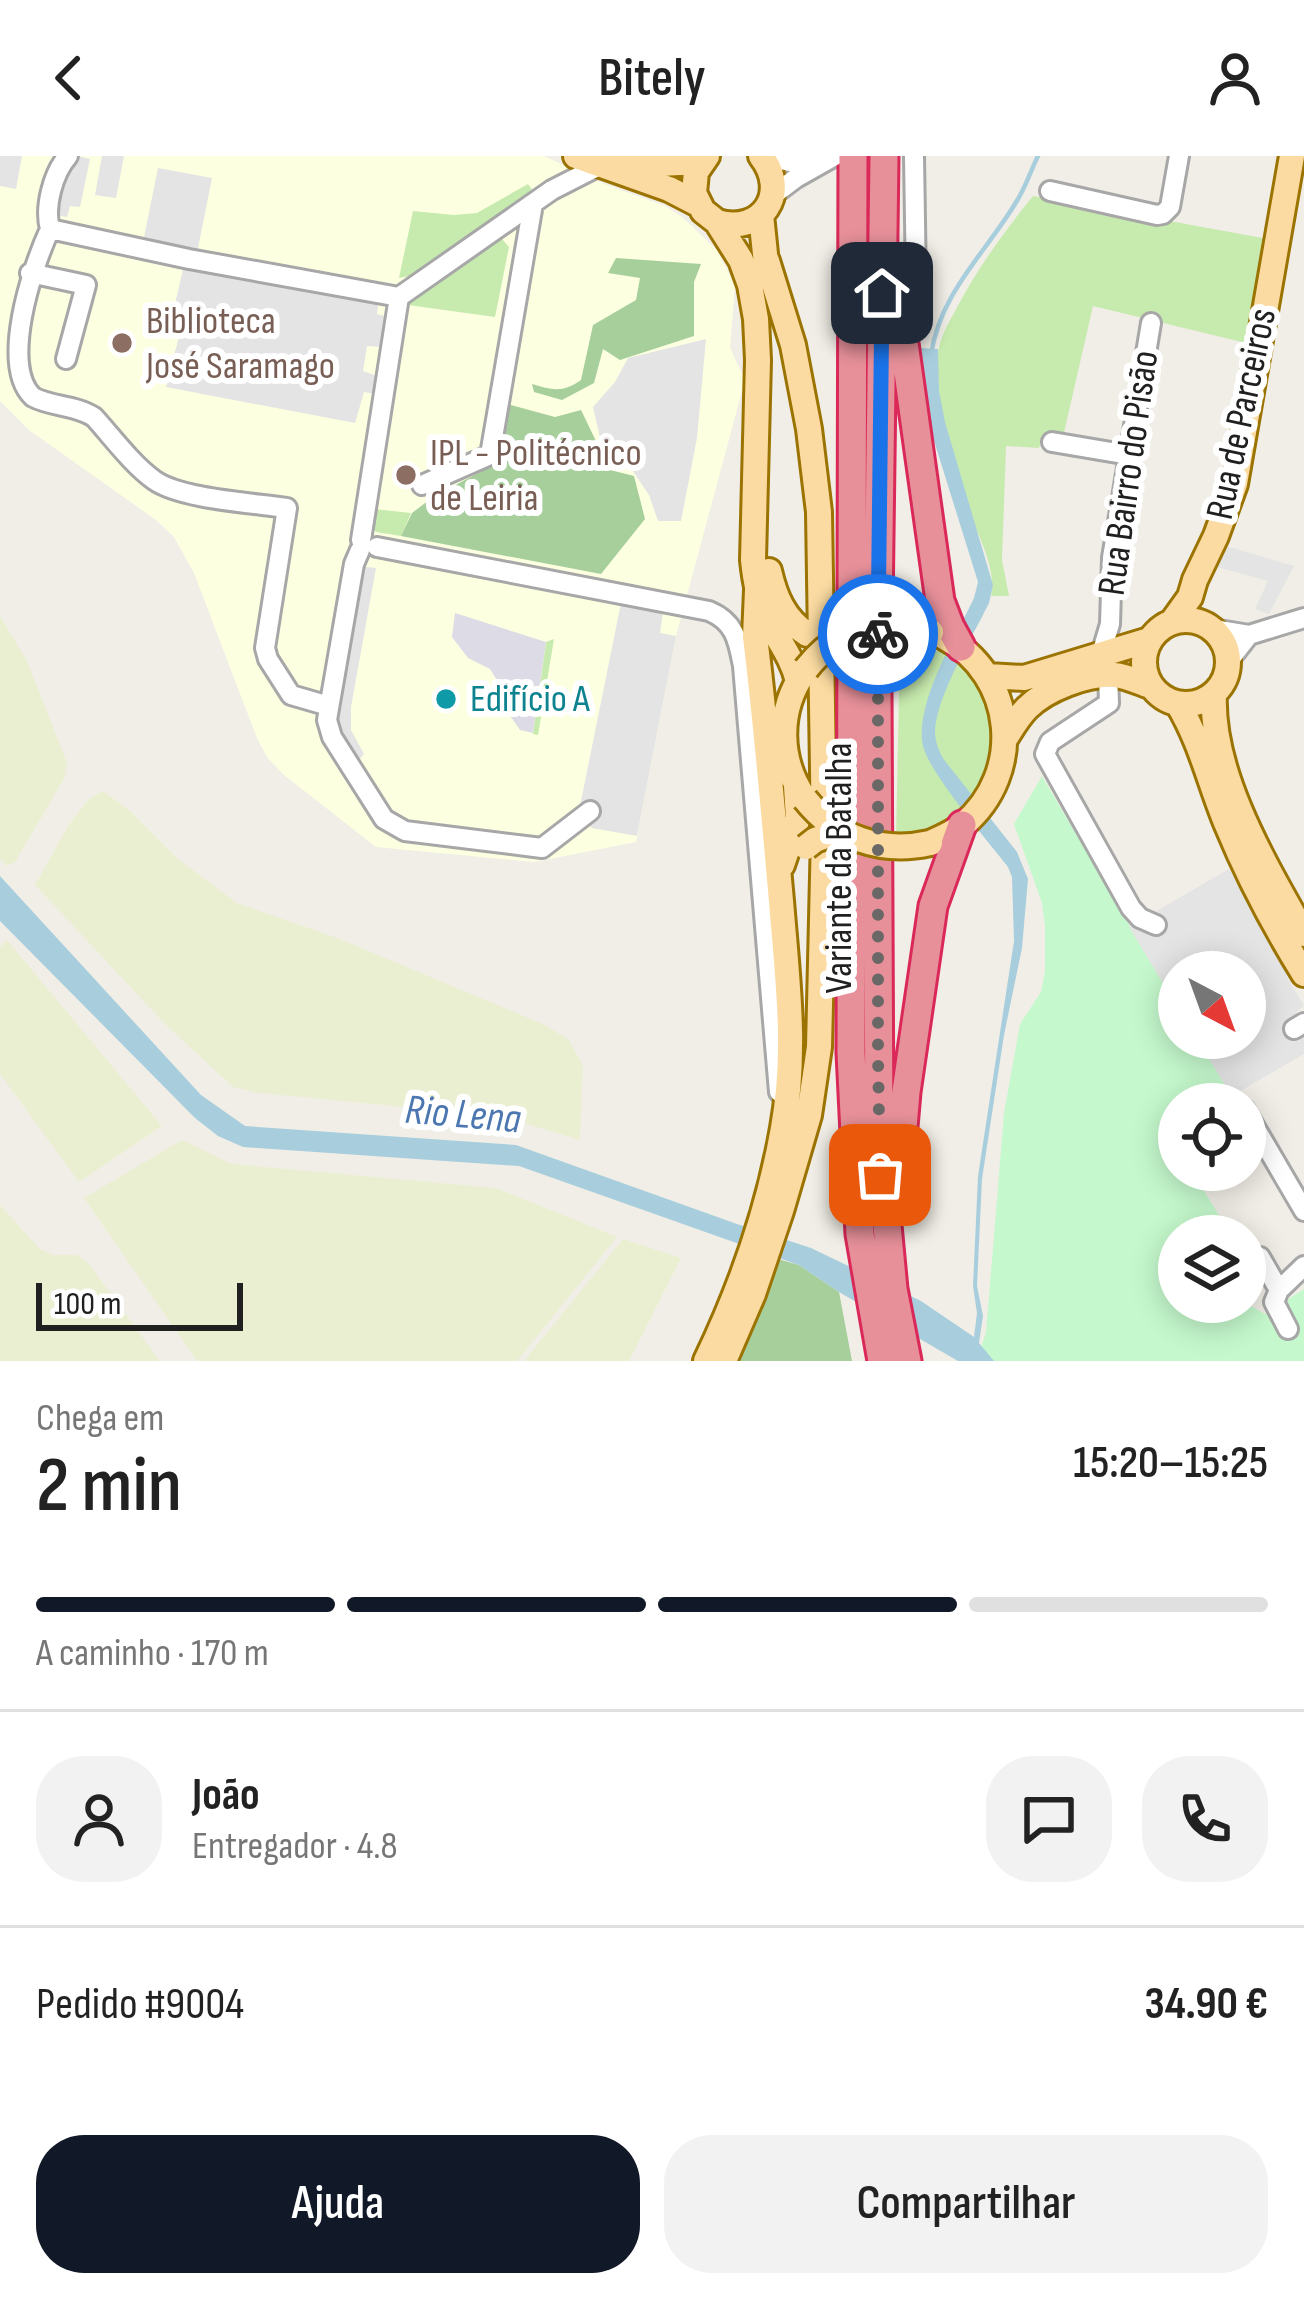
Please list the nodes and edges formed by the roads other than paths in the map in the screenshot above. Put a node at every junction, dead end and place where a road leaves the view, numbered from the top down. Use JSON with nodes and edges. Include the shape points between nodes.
{"nodes":[{"id":1,"x":68,"y":156,"type":"edge"},
{"id":2,"x":761,"y":156,"type":"edge"},
{"id":3,"x":853,"y":156,"type":"edge"},
{"id":4,"x":884,"y":156,"type":"edge"},
{"id":5,"x":914,"y":156,"type":"edge"},
{"id":6,"x":1178,"y":156,"type":"edge"},
{"id":7,"x":1292,"y":156,"type":"edge"},
{"id":8,"x":590,"y":158,"type":"edge"},
{"id":9,"x":704,"y":159,"type":"edge"},
{"id":10,"x":828,"y":159,"type":"edge"},
{"id":11,"x":793,"y":170,"type":"junction"},
{"id":12,"x":552,"y":190,"type":"junction"},
{"id":13,"x":1050,"y":191,"type":"dead end"},
{"id":14,"x":533,"y":204,"type":"junction"},
{"id":15,"x":698,"y":204,"type":"junction"},
{"id":16,"x":766,"y":206,"type":"junction"},
{"id":17,"x":717,"y":222,"type":"junction"},
{"id":18,"x":50,"y":229,"type":"junction"},
{"id":19,"x":884,"y":229,"type":"junction"},
{"id":20,"x":196,"y":260,"type":"junction"},
{"id":21,"x":767,"y":261,"type":"junction"},
{"id":22,"x":29,"y":273,"type":"junction"},
{"id":23,"x":190,"y":282,"type":"dead end"},
{"id":24,"x":916,"y":285,"type":"dead end"},
{"id":25,"x":399,"y":297,"type":"junction"},
{"id":26,"x":1150,"y":323,"type":"dead end"},
{"id":27,"x":66,"y":358,"type":"dead end"},
{"id":28,"x":361,"y":404,"type":"dead end"},
{"id":29,"x":383,"y":409,"type":"junction"},
{"id":30,"x":1052,"y":442,"type":"dead end"},
{"id":31,"x":1129,"y":455,"type":"junction"},
{"id":32,"x":422,"y":485,"type":"dead end"},
{"id":33,"x":366,"y":546,"type":"junction"},
{"id":34,"x":757,"y":590,"type":"junction"},
{"id":35,"x":1190,"y":597,"type":"junction"},
{"id":36,"x":1304,"y":618,"type":"edge"},
{"id":37,"x":1172,"y":622,"type":"junction"},
{"id":38,"x":1109,"y":624,"type":"junction"},
{"id":39,"x":1208,"y":626,"type":"junction"},
{"id":40,"x":1249,"y":635,"type":"junction"},
{"id":41,"x":819,"y":638,"type":"junction"},
{"id":42,"x":1140,"y":642,"type":"junction"},
{"id":43,"x":962,"y":646,"type":"junction"},
{"id":44,"x":1228,"y":662,"type":"junction"},
{"id":45,"x":1104,"y":664,"type":"junction"},
{"id":46,"x":802,"y":675,"type":"junction"},
{"id":47,"x":988,"y":676,"type":"junction"},
{"id":48,"x":1150,"y":686,"type":"junction"},
{"id":49,"x":1214,"y":694,"type":"junction"},
{"id":50,"x":1178,"y":704,"type":"junction"},
{"id":51,"x":329,"y":706,"type":"junction"},
{"id":52,"x":1005,"y":739,"type":"junction"},
{"id":53,"x":800,"y":792,"type":"junction"},
{"id":54,"x":590,"y":811,"type":"dead end"},
{"id":55,"x":962,"y":825,"type":"junction"},
{"id":56,"x":839,"y":831,"type":"junction"},
{"id":57,"x":779,"y":884,"type":"junction"},
{"id":58,"x":1156,"y":925,"type":"dead end"},
{"id":59,"x":1304,"y":934,"type":"edge"},
{"id":60,"x":1304,"y":974,"type":"edge"},
{"id":61,"x":784,"y":1127,"type":"junction"},
{"id":62,"x":1266,"y":1146,"type":"edge"},
{"id":63,"x":791,"y":1177,"type":"junction"},
{"id":64,"x":772,"y":1209,"type":"junction"},
{"id":65,"x":1304,"y":1210,"type":"edge"},
{"id":66,"x":886,"y":1219,"type":"junction"},
{"id":67,"x":1304,"y":1266,"type":"edge"},
{"id":68,"x":1266,"y":1267,"type":"edge"},
{"id":69,"x":1279,"y":1290,"type":"junction"},
{"id":70,"x":745,"y":1292,"type":"junction"},
{"id":71,"x":871,"y":1308,"type":"junction"},
{"id":72,"x":1288,"y":1329,"type":"dead end"},
{"id":73,"x":706,"y":1361,"type":"edge"},
{"id":74,"x":724,"y":1361,"type":"edge"},
{"id":75,"x":869,"y":1361,"type":"edge"},
{"id":76,"x":882,"y":1361,"type":"edge"},
{"id":77,"x":908,"y":1361,"type":"edge"}],
"edges":[{"from":1,"to":18,"type":"street","via":[[55,177]]},
{"from":2,"to":11,"type":"street"},
{"from":2,"to":16,"type":"main road","via":[[772,174]]},
{"from":3,"to":71,"type":"highway","name":"Variante da Batalha","via":[[850,1053]]},
{"from":4,"to":19,"type":"highway","name":"Variante da Batalha"},
{"from":5,"to":24,"type":"street"},
{"from":6,"to":13,"type":"street","via":[[1163,214]]},
{"from":7,"to":35,"type":"main road","name":"Rua de Parceiros","via":[[1234,484]]},
{"from":8,"to":9,"type":"main road"},
{"from":8,"to":12,"type":"street"},
{"from":8,"to":12,"type":"street"},
{"from":8,"to":15,"type":"main road"},
{"from":9,"to":15,"type":"main road","via":[[694,182]]},
{"from":10,"to":11,"type":"street"},
{"from":11,"to":16,"type":"street"},
{"from":12,"to":14,"type":"street"},
{"from":14,"to":25,"type":"street"},
{"from":14,"to":32,"type":"street","via":[[490,455]]},
{"from":15,"to":17,"type":"main road"},
{"from":16,"to":17,"type":"main road","via":[[740,225]]},
{"from":16,"to":21,"type":"main road"},
{"from":17,"to":34,"type":"main road","via":[[747,274],[756,320]]},
{"from":18,"to":20,"type":"street"},
{"from":18,"to":22,"type":"street"},
{"from":19,"to":43,"type":"highway","via":[[940,601]]},
{"from":19,"to":66,"type":"highway","name":"Variante da Batalha","via":[[877,688]]},
{"from":20,"to":23,"type":"street"},
{"from":20,"to":25,"type":"street"},
{"from":21,"to":41,"type":"main road","via":[[767,553],[789,619]]},
{"from":21,"to":63,"type":"main road","via":[[803,397],[820,538],[820,1047]]},
{"from":22,"to":27,"type":"street","via":[[86,285]]},
{"from":22,"to":51,"type":"street","via":[[5,346],[22,390],[94,417],[162,485],[287,508],[265,648],[291,695]]},
{"from":25,"to":29,"type":"street"},
{"from":26,"to":31,"type":"street","name":"Rua Bairro do Pisão"},
{"from":28,"to":29,"type":"street"},
{"from":29,"to":33,"type":"street"},
{"from":30,"to":31,"type":"street"},
{"from":31,"to":38,"type":"street","name":"Rua Bairro do Pisão"},
{"from":33,"to":51,"type":"street","via":[[354,564]]},
{"from":33,"to":61,"type":"street","via":[[709,611],[732,627],[743,666]]},
{"from":34,"to":46,"type":"main road"},
{"from":34,"to":57,"type":"main road"},
{"from":35,"to":37,"type":"main road","name":"Rua de Parceiros"},
{"from":35,"to":39,"type":"main road"},
{"from":36,"to":40,"type":"street"},
{"from":37,"to":39,"type":"main road"},
{"from":37,"to":42,"type":"main road"},
{"from":38,"to":42,"type":"street","name":"Rua Bairro do Pisão"},
{"from":38,"to":45,"type":"street","name":"Rua Bairro do Pisão"},
{"from":39,"to":40,"type":"street"},
{"from":39,"to":44,"type":"main road"},
{"from":40,"to":44,"type":"street"},
{"from":41,"to":43,"type":"main road","bridge":true,"via":[[914,627]]},
{"from":41,"to":46,"type":"main road","bridge":true},
{"from":42,"to":45,"type":"main road"},
{"from":42,"to":48,"type":"main road"},
{"from":43,"to":47,"type":"main road"},
{"from":44,"to":49,"type":"main road"},
{"from":45,"to":47,"type":"main road"},
{"from":45,"to":48,"type":"main road"},
{"from":45,"to":52,"type":"main road","via":[[1033,702]]},
{"from":45,"to":58,"type":"street","name":"Rua Bairro do Pisão","via":[[1109,703],[1050,742],[1045,754],[1130,908]]},
{"from":46,"to":53,"type":"main road","via":[[784,733]]},
{"from":47,"to":52,"type":"main road"},
{"from":48,"to":50,"type":"main road"},
{"from":49,"to":50,"type":"main road"},
{"from":49,"to":59,"type":"main road","via":[[1217,743],[1244,818]]},
{"from":50,"to":60,"type":"main road","via":[[1244,862]]},
{"from":51,"to":54,"type":"street","via":[[332,736],[385,819],[405,831],[542,848]]},
{"from":52,"to":55,"type":"main road","via":[[995,782]]},
{"from":53,"to":56,"type":"main road","bridge":true},
{"from":53,"to":57,"type":"main road"},
{"from":55,"to":56,"type":"main road","bridge":true,"via":[[902,847]]},
{"from":55,"to":66,"type":"highway","via":[[933,906]]},
{"from":56,"to":63,"type":"main road","bridge":true,"via":[[806,847],[794,875],[802,1045]]},
{"from":57,"to":61,"type":"main road","via":[[791,1015]]},
{"from":61,"to":64,"type":"main road"},
{"from":62,"to":65,"type":"street"},
{"from":63,"to":64,"type":"main road"},
{"from":64,"to":70,"type":"main road"},
{"from":66,"to":77,"type":"highway","name":"Variante da Batalha"},
{"from":67,"to":69,"type":"street"},
{"from":68,"to":69,"type":"street"},
{"from":69,"to":72,"type":"street","via":[[1274,1302]]},
{"from":70,"to":73,"type":"main road"},
{"from":70,"to":74,"type":"main road"},
{"from":71,"to":75,"type":"highway"},
{"from":71,"to":76,"type":"highway","name":"Variante da Batalha"}]}
